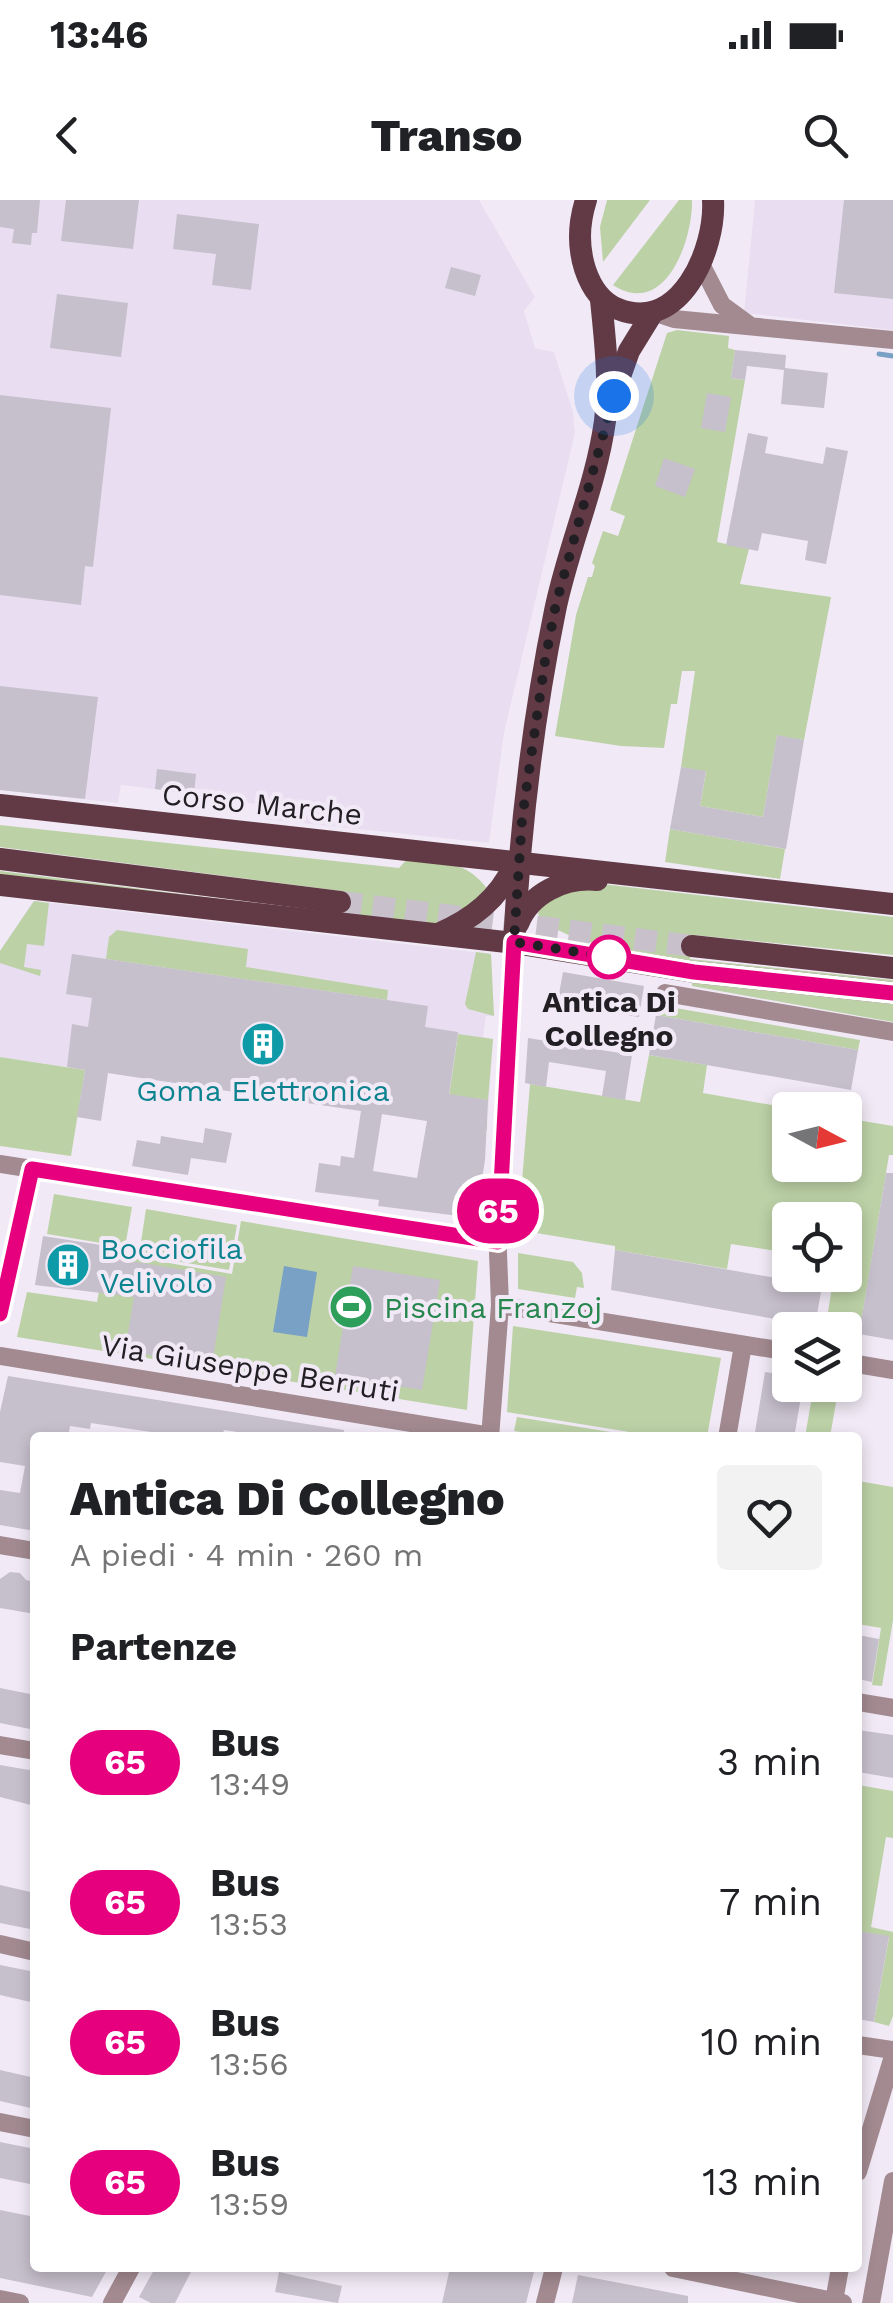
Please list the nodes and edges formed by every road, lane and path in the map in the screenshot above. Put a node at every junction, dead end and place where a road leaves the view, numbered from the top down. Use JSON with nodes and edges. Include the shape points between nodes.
{"nodes":[{"id":1,"x":586,"y":200,"type":"edge"},
{"id":2,"x":713,"y":200,"type":"edge"},
{"id":3,"x":701,"y":264,"type":"junction"},
{"id":4,"x":601,"y":300,"type":"junction"},
{"id":5,"x":653,"y":312,"type":"junction"},
{"id":6,"x":748,"y":324,"type":"junction"},
{"id":7,"x":893,"y":340,"type":"edge"},
{"id":8,"x":606,"y":416,"type":"junction"},
{"id":9,"x":0,"y":805,"type":"edge"},
{"id":10,"x":0,"y":859,"type":"edge"},
{"id":11,"x":517,"y":861,"type":"junction"},
{"id":12,"x":650,"y":875,"type":"junction"},
{"id":13,"x":0,"y":885,"type":"edge"},
{"id":14,"x":340,"y":902,"type":"tunnel mouth"},
{"id":15,"x":893,"y":904,"type":"edge"},
{"id":16,"x":434,"y":936,"type":"junction"},
{"id":17,"x":514,"y":938,"type":"junction"},
{"id":18,"x":692,"y":946,"type":"tunnel mouth"},
{"id":19,"x":893,"y":968,"type":"edge"},
{"id":20,"x":665,"y":992,"type":"dead end"},
{"id":21,"x":893,"y":994,"type":"edge"},
{"id":22,"x":893,"y":1032,"type":"edge"},
{"id":23,"x":0,"y":1164,"type":"edge"},
{"id":24,"x":32,"y":1169,"type":"junction"},
{"id":25,"x":498,"y":1242,"type":"junction"},
{"id":26,"x":500,"y":1305,"type":"junction"},
{"id":27,"x":0,"y":1314,"type":"edge"},
{"id":28,"x":743,"y":1344,"type":"junction"},
{"id":29,"x":772,"y":1349,"type":"edge"},
{"id":30,"x":0,"y":1356,"type":"edge"},
{"id":31,"x":862,"y":1365,"type":"edge"},
{"id":32,"x":893,"y":1370,"type":"edge"},
{"id":33,"x":466,"y":1432,"type":"edge"},
{"id":34,"x":491,"y":1432,"type":"edge"},
{"id":35,"x":728,"y":1432,"type":"edge"},
{"id":36,"x":0,"y":1546,"type":"edge"},
{"id":37,"x":30,"y":1550,"type":"edge"},
{"id":38,"x":862,"y":1703,"type":"edge"},
{"id":39,"x":893,"y":1708,"type":"edge"},
{"id":40,"x":0,"y":1745,"type":"edge"},
{"id":41,"x":30,"y":1750,"type":"edge"},
{"id":42,"x":0,"y":1944,"type":"edge"},
{"id":43,"x":30,"y":1951,"type":"edge"},
{"id":44,"x":862,"y":2045,"type":"edge"},
{"id":45,"x":893,"y":2053,"type":"edge"},
{"id":46,"x":0,"y":2122,"type":"edge"},
{"id":47,"x":30,"y":2128,"type":"edge"},
{"id":48,"x":862,"y":2158,"type":"edge"},
{"id":49,"x":893,"y":2180,"type":"edge"},
{"id":50,"x":129,"y":2272,"type":"edge"},
{"id":51,"x":553,"y":2272,"type":"edge"},
{"id":52,"x":692,"y":2272,"type":"edge"},
{"id":53,"x":840,"y":2272,"type":"edge"},
{"id":54,"x":0,"y":2299,"type":"edge"},
{"id":55,"x":838,"y":2302,"type":"edge"},
{"id":56,"x":20,"y":2303,"type":"edge"},
{"id":57,"x":112,"y":2303,"type":"edge"},
{"id":58,"x":544,"y":2303,"type":"edge"},
{"id":59,"x":871,"y":2303,"type":"edge"}],
"edges":[{"from":1,"to":4,"type":"main road","via":[[581,252]]},
{"from":2,"to":3,"type":"main road"},
{"from":3,"to":5,"type":"main road","via":[[680,294]]},
{"from":3,"to":6,"type":"street","via":[[722,305]]},
{"from":4,"to":5,"type":"main road","via":[[624,312]]},
{"from":4,"to":8,"type":"main road"},
{"from":5,"to":6,"type":"street","via":[[674,320]]},
{"from":5,"to":8,"type":"main road","via":[[629,351]]},
{"from":6,"to":7,"type":"street"},
{"from":8,"to":11,"type":"main road","via":[[556,604]]},
{"from":9,"to":11,"type":"main road","name":"Corso Marche"},
{"from":10,"to":14,"type":"main road"},
{"from":11,"to":12,"type":"main road","name":"Corso Marche"},
{"from":11,"to":16,"type":"main road","via":[[489,904]]},
{"from":11,"to":17,"type":"main road"},
{"from":12,"to":15,"type":"main road"},
{"from":12,"to":17,"type":"main road","via":[[585,879],[551,889],[525,908]]},
{"from":13,"to":16,"type":"main road"},
{"from":16,"to":17,"type":"main road"},
{"from":17,"to":21,"type":"main road","via":[[694,972]]},
{"from":17,"to":25,"type":"street"},
{"from":18,"to":19,"type":"main road"},
{"from":20,"to":22,"type":"street"},
{"from":23,"to":24,"type":"street"},
{"from":24,"to":25,"type":"street"},
{"from":24,"to":27,"type":"street"},
{"from":25,"to":26,"type":"street"},
{"from":26,"to":28,"type":"street"},
{"from":26,"to":34,"type":"street"},
{"from":28,"to":29,"type":"street"},
{"from":28,"to":35,"type":"street"},
{"from":30,"to":33,"type":"street","name":"Via Giuseppe Berruti"},
{"from":31,"to":32,"type":"street"},
{"from":36,"to":37,"type":"street"},
{"from":38,"to":39,"type":"street"},
{"from":40,"to":41,"type":"street"},
{"from":42,"to":43,"type":"street"},
{"from":44,"to":45,"type":"street"},
{"from":45,"to":48,"type":"street"},
{"from":46,"to":47,"type":"street"},
{"from":49,"to":59,"type":"street"},
{"from":50,"to":57,"type":"street"},
{"from":51,"to":58,"type":"street"},
{"from":52,"to":55,"type":"street"},
{"from":53,"to":55,"type":"street"},
{"from":54,"to":56,"type":"street"}]}
